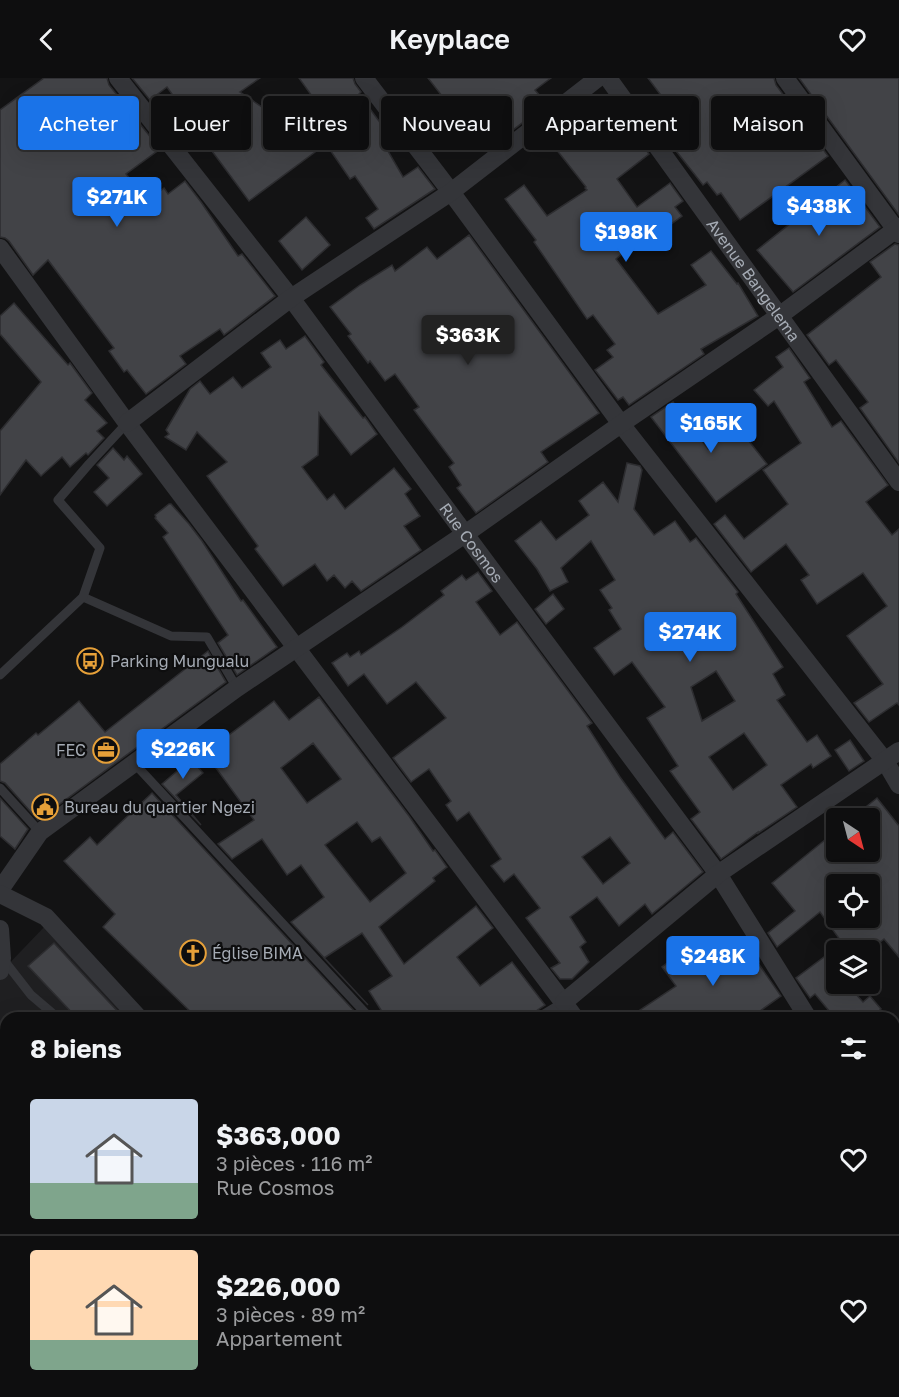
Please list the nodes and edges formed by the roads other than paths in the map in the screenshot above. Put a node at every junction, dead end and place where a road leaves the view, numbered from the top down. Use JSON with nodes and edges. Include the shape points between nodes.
{"nodes":[{"id":1,"x":118,"y":78,"type":"edge"},
{"id":2,"x":364,"y":78,"type":"edge"},
{"id":3,"x":598,"y":78,"type":"edge"},
{"id":4,"x":608,"y":78,"type":"edge"},
{"id":5,"x":786,"y":78,"type":"edge"},
{"id":6,"x":451,"y":192,"type":"junction"},
{"id":7,"x":898,"y":230,"type":"edge"},
{"id":8,"x":0,"y":248,"type":"edge"},
{"id":9,"x":291,"y":298,"type":"junction"},
{"id":10,"x":779,"y":316,"type":"junction"},
{"id":11,"x":127,"y":423,"type":"junction"},
{"id":12,"x":621,"y":424,"type":"junction"},
{"id":13,"x":899,"y":482,"type":"edge"},
{"id":14,"x":465,"y":534,"type":"junction"},
{"id":15,"x":83,"y":597,"type":"junction"},
{"id":16,"x":296,"y":647,"type":"junction"},
{"id":17,"x":0,"y":675,"type":"edge"},
{"id":18,"x":237,"y":688,"type":"junction"},
{"id":19,"x":892,"y":756,"type":"edge"},
{"id":20,"x":134,"y":763,"type":"junction"},
{"id":21,"x":899,"y":785,"type":"edge"},
{"id":22,"x":0,"y":788,"type":"edge"},
{"id":23,"x":40,"y":832,"type":"junction"},
{"id":24,"x":718,"y":874,"type":"junction"},
{"id":25,"x":0,"y":892,"type":"edge"},
{"id":26,"x":0,"y":929,"type":"edge"},
{"id":27,"x":1,"y":964,"type":"edge"},
{"id":28,"x":564,"y":1002,"type":"junction"},
{"id":29,"x":51,"y":1012,"type":"edge"},
{"id":30,"x":133,"y":1012,"type":"edge"},
{"id":31,"x":364,"y":1012,"type":"edge"},
{"id":32,"x":547,"y":1012,"type":"edge"},
{"id":33,"x":571,"y":1012,"type":"edge"},
{"id":34,"x":804,"y":1012,"type":"edge"}],
"edges":[{"from":1,"to":9,"type":"street","name":"Rue Cosmos"},
{"from":2,"to":6,"type":"street"},
{"from":3,"to":6,"type":"street"},
{"from":4,"to":10,"type":"street","name":"Avenue Bangelema"},
{"from":5,"to":7,"type":"street"},
{"from":6,"to":9,"type":"street"},
{"from":6,"to":12,"type":"street"},
{"from":7,"to":10,"type":"street"},
{"from":8,"to":11,"type":"street"},
{"from":9,"to":11,"type":"street"},
{"from":9,"to":14,"type":"street","name":"Rue Cosmos"},
{"from":10,"to":12,"type":"street"},
{"from":10,"to":13,"type":"street","name":"Avenue Bangelema"},
{"from":11,"to":15,"type":"lane","via":[[58,500],[100,548]]},
{"from":11,"to":16,"type":"street"},
{"from":12,"to":14,"type":"street"},
{"from":12,"to":19,"type":"street"},
{"from":14,"to":16,"type":"street"},
{"from":14,"to":24,"type":"street","name":"Rue Cosmos"},
{"from":15,"to":17,"type":"lane"},
{"from":15,"to":18,"type":"lane","via":[[171,636],[207,637]]},
{"from":16,"to":18,"type":"street"},
{"from":16,"to":28,"type":"street"},
{"from":18,"to":20,"type":"street"},
{"from":19,"to":21,"type":"street"},
{"from":19,"to":24,"type":"street"},
{"from":20,"to":23,"type":"street"},
{"from":20,"to":31,"type":"lane"},
{"from":22,"to":23,"type":"lane"},
{"from":23,"to":25,"type":"street"},
{"from":24,"to":28,"type":"street"},
{"from":24,"to":34,"type":"street","name":"Rue Cosmos"},
{"from":25,"to":30,"type":"street","via":[[45,917]]},
{"from":26,"to":27,"type":"street"},
{"from":27,"to":29,"type":"lane"},
{"from":28,"to":32,"type":"lane"},
{"from":28,"to":33,"type":"street"}]}
